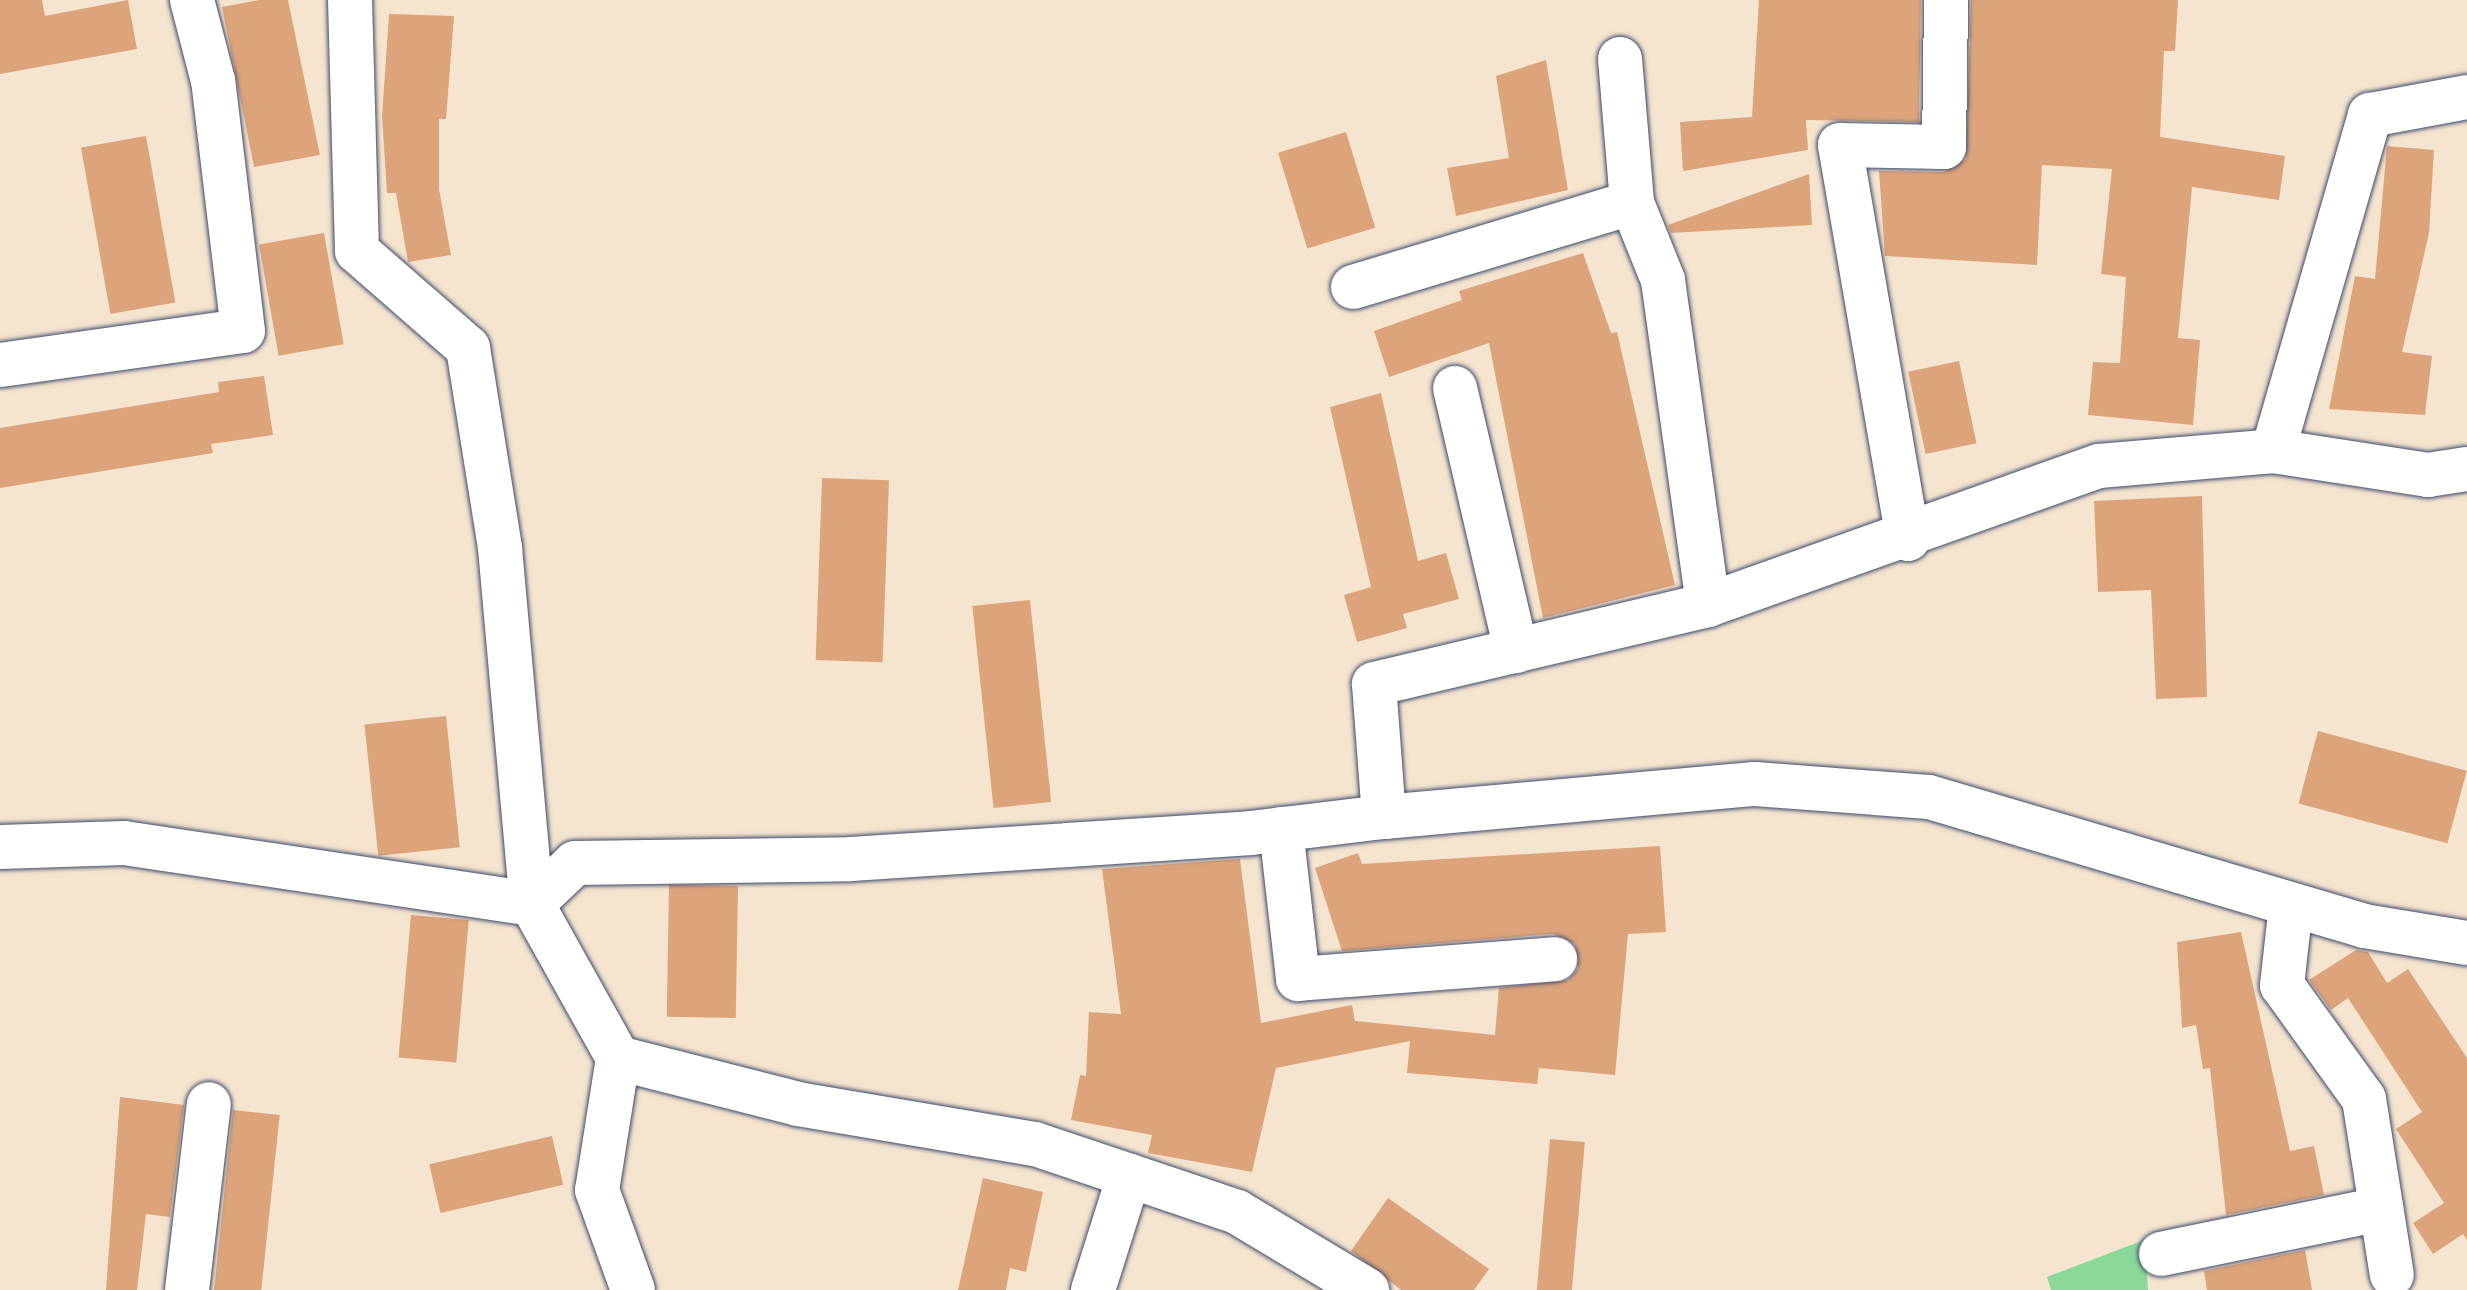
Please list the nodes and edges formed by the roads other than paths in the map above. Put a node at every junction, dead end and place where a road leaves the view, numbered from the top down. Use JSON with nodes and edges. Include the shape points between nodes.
{"nodes":[{"id":1,"x":192,"y":0,"type":"edge"},
{"id":2,"x":350,"y":0,"type":"edge"},
{"id":3,"x":1946,"y":0,"type":"edge"},
{"id":4,"x":1620,"y":59,"type":"dead end"},
{"id":5,"x":2467,"y":97,"type":"edge"},
{"id":6,"x":1632,"y":203,"type":"junction"},
{"id":7,"x":1353,"y":287,"type":"dead end"},
{"id":8,"x":0,"y":365,"type":"edge"},
{"id":9,"x":1455,"y":388,"type":"dead end"},
{"id":10,"x":2273,"y":451,"type":"junction"},
{"id":11,"x":2467,"y":469,"type":"edge"},
{"id":12,"x":1908,"y":539,"type":"junction"},
{"id":13,"x":1708,"y":605,"type":"junction"},
{"id":14,"x":1516,"y":651,"type":"junction"},
{"id":15,"x":1384,"y":817,"type":"junction"},
{"id":16,"x":1281,"y":829,"type":"junction"},
{"id":17,"x":0,"y":847,"type":"edge"},
{"id":18,"x":532,"y":904,"type":"junction"},
{"id":19,"x":2291,"y":905,"type":"junction"},
{"id":20,"x":2467,"y":943,"type":"edge"},
{"id":21,"x":1555,"y":959,"type":"dead end"},
{"id":22,"x":618,"y":1058,"type":"junction"},
{"id":23,"x":209,"y":1104,"type":"dead end"},
{"id":24,"x":1129,"y":1176,"type":"junction"},
{"id":25,"x":2381,"y":1209,"type":"junction"},
{"id":26,"x":2161,"y":1254,"type":"dead end"},
{"id":27,"x":2392,"y":1275,"type":"dead end"},
{"id":28,"x":187,"y":1290,"type":"edge"},
{"id":29,"x":633,"y":1290,"type":"edge"},
{"id":30,"x":1093,"y":1290,"type":"edge"},
{"id":31,"x":1367,"y":1290,"type":"edge"}],
"edges":[{"from":1,"to":8,"type":"street","via":[[213,81],[243,331]]},
{"from":2,"to":18,"type":"street","via":[[357,251],[468,348],[500,548]]},
{"from":3,"to":12,"type":"street","via":[[1944,147],[1840,145]]},
{"from":4,"to":6,"type":"street"},
{"from":5,"to":10,"type":"street","via":[[2370,115]]},
{"from":6,"to":7,"type":"street"},
{"from":6,"to":13,"type":"street","via":[[1663,280]]},
{"from":9,"to":14,"type":"street"},
{"from":10,"to":11,"type":"street","via":[[2428,475]]},
{"from":10,"to":12,"type":"street","via":[[2099,466]]},
{"from":12,"to":13,"type":"street"},
{"from":13,"to":14,"type":"street"},
{"from":14,"to":15,"type":"street","via":[[1374,684]]},
{"from":15,"to":16,"type":"street"},
{"from":15,"to":19,"type":"street","via":[[1755,784],[1929,797]]},
{"from":16,"to":18,"type":"street","via":[[851,859],[575,863]]},
{"from":16,"to":21,"type":"street","via":[[1298,979]]},
{"from":17,"to":18,"type":"street","via":[[124,843]]},
{"from":18,"to":22,"type":"street"},
{"from":19,"to":20,"type":"street"},
{"from":19,"to":25,"type":"street","via":[[2282,985],[2364,1099]]},
{"from":22,"to":24,"type":"street","via":[[798,1104],[1035,1144]]},
{"from":22,"to":29,"type":"street","via":[[597,1190]]},
{"from":23,"to":28,"type":"street"},
{"from":24,"to":30,"type":"street"},
{"from":24,"to":31,"type":"street","via":[[1237,1212]]},
{"from":25,"to":26,"type":"street"},
{"from":25,"to":27,"type":"street"}]}
